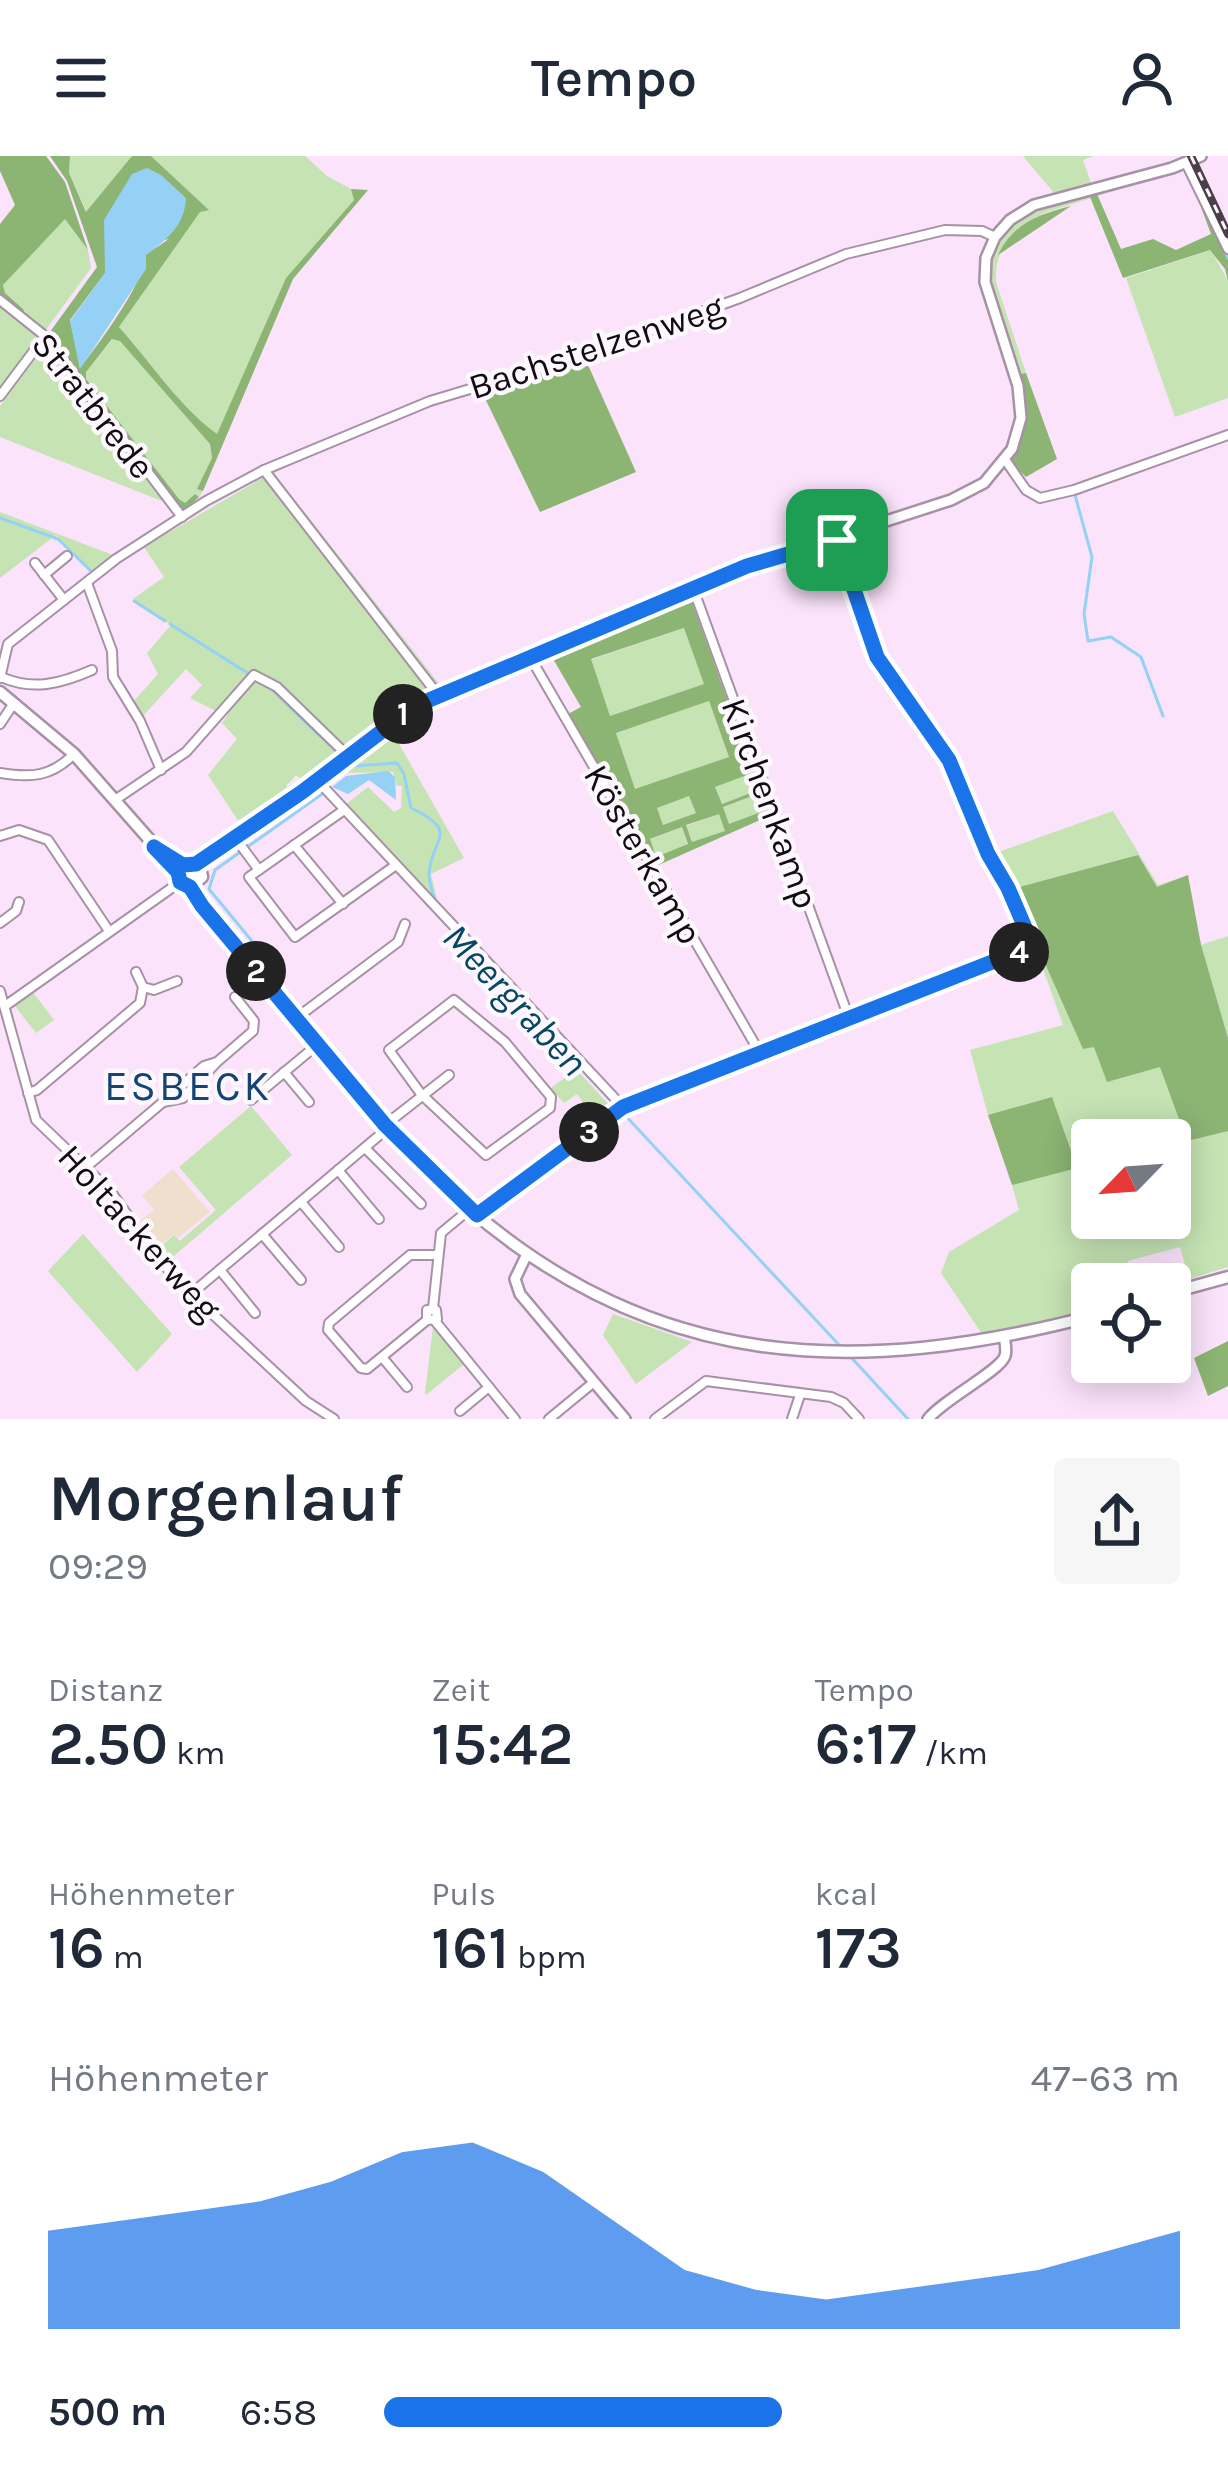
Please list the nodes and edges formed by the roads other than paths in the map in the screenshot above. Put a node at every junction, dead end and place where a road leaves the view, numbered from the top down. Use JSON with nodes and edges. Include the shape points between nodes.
{"nodes":[{"id":1,"x":1166,"y":156,"type":"edge"},
{"id":2,"x":1194,"y":160,"type":"edge"},
{"id":3,"x":1172,"y":169,"type":"junction"},
{"id":4,"x":995,"y":237,"type":"junction"},
{"id":5,"x":1228,"y":249,"type":"edge"},
{"id":6,"x":0,"y":300,"type":"edge"},
{"id":7,"x":45,"y":336,"type":"junction"},
{"id":8,"x":0,"y":396,"type":"edge"},
{"id":9,"x":1228,"y":435,"type":"edge"},
{"id":10,"x":1006,"y":460,"type":"junction"},
{"id":11,"x":263,"y":470,"type":"junction"},
{"id":12,"x":182,"y":517,"type":"junction"},
{"id":13,"x":837,"y":540,"type":"junction"},
{"id":14,"x":67,"y":556,"type":"dead end"},
{"id":15,"x":34,"y":563,"type":"dead end"},
{"id":16,"x":44,"y":575,"type":"junction"},
{"id":17,"x":87,"y":583,"type":"junction"},
{"id":18,"x":693,"y":588,"type":"junction"},
{"id":19,"x":64,"y":600,"type":"junction"},
{"id":20,"x":529,"y":656,"type":"junction"},
{"id":21,"x":92,"y":670,"type":"dead end"},
{"id":22,"x":0,"y":677,"type":"edge"},
{"id":23,"x":0,"y":692,"type":"edge"},
{"id":24,"x":438,"y":695,"type":"junction"},
{"id":25,"x":14,"y":703,"type":"junction"},
{"id":26,"x":0,"y":724,"type":"edge"},
{"id":27,"x":74,"y":754,"type":"junction"},
{"id":28,"x":348,"y":756,"type":"junction"},
{"id":29,"x":161,"y":770,"type":"junction"},
{"id":30,"x":0,"y":773,"type":"edge"},
{"id":31,"x":317,"y":780,"type":"junction"},
{"id":32,"x":116,"y":800,"type":"junction"},
{"id":33,"x":344,"y":810,"type":"junction"},
{"id":34,"x":0,"y":836,"type":"edge"},
{"id":35,"x":236,"y":839,"type":"junction"},
{"id":36,"x":295,"y":845,"type":"junction"},
{"id":37,"x":396,"y":865,"type":"junction"},
{"id":38,"x":259,"y":870,"type":"junction"},
{"id":39,"x":190,"y":875,"type":"junction"},
{"id":40,"x":19,"y":902,"type":"dead end"},
{"id":41,"x":343,"y":904,"type":"junction"},
{"id":42,"x":0,"y":922,"type":"edge"},
{"id":43,"x":405,"y":924,"type":"dead end"},
{"id":44,"x":110,"y":931,"type":"junction"},
{"id":45,"x":136,"y":973,"type":"dead end"},
{"id":46,"x":178,"y":981,"type":"dead end"},
{"id":47,"x":143,"y":987,"type":"junction"},
{"id":48,"x":0,"y":991,"type":"edge"},
{"id":49,"x":235,"y":997,"type":"dead end"},
{"id":50,"x":2,"y":1008,"type":"edge"},
{"id":51,"x":295,"y":1018,"type":"junction"},
{"id":52,"x":849,"y":1018,"type":"junction"},
{"id":53,"x":316,"y":1045,"type":"junction"},
{"id":54,"x":760,"y":1053,"type":"junction"},
{"id":55,"x":284,"y":1072,"type":"junction"},
{"id":56,"x":449,"y":1075,"type":"dead end"},
{"id":57,"x":28,"y":1093,"type":"junction"},
{"id":58,"x":421,"y":1094,"type":"junction"},
{"id":59,"x":251,"y":1100,"type":"dead end"},
{"id":60,"x":309,"y":1102,"type":"dead end"},
{"id":61,"x":623,"y":1107,"type":"junction"},
{"id":62,"x":387,"y":1126,"type":"junction"},
{"id":63,"x":365,"y":1148,"type":"junction"},
{"id":64,"x":86,"y":1168,"type":"junction"},
{"id":65,"x":338,"y":1170,"type":"junction"},
{"id":66,"x":301,"y":1202,"type":"junction"},
{"id":67,"x":421,"y":1204,"type":"dead end"},
{"id":68,"x":473,"y":1212,"type":"junction"},
{"id":69,"x":379,"y":1219,"type":"dead end"},
{"id":70,"x":262,"y":1234,"type":"junction"},
{"id":71,"x":339,"y":1247,"type":"dead end"},
{"id":72,"x":527,"y":1254,"type":"junction"},
{"id":73,"x":438,"y":1255,"type":"junction"},
{"id":74,"x":220,"y":1270,"type":"junction"},
{"id":75,"x":1228,"y":1277,"type":"edge"},
{"id":76,"x":301,"y":1280,"type":"dead end"},
{"id":77,"x":1191,"y":1287,"type":"edge"},
{"id":78,"x":191,"y":1294,"type":"junction"},
{"id":79,"x":255,"y":1312,"type":"dead end"},
{"id":80,"x":431,"y":1320,"type":"junction"},
{"id":81,"x":1071,"y":1321,"type":"edge"},
{"id":82,"x":1004,"y":1336,"type":"junction"},
{"id":83,"x":382,"y":1357,"type":"junction"},
{"id":84,"x":594,"y":1382,"type":"junction"},
{"id":85,"x":489,"y":1387,"type":"junction"},
{"id":86,"x":407,"y":1388,"type":"dead end"},
{"id":87,"x":800,"y":1395,"type":"junction"},
{"id":88,"x":460,"y":1411,"type":"dead end"},
{"id":89,"x":334,"y":1419,"type":"edge"},
{"id":90,"x":515,"y":1419,"type":"edge"},
{"id":91,"x":550,"y":1419,"type":"edge"},
{"id":92,"x":625,"y":1419,"type":"edge"},
{"id":93,"x":655,"y":1419,"type":"edge"},
{"id":94,"x":793,"y":1419,"type":"edge"},
{"id":95,"x":859,"y":1419,"type":"edge"},
{"id":96,"x":928,"y":1419,"type":"edge"}],
"edges":[{"from":1,"to":3,"type":"street"},
{"from":2,"to":3,"type":"street"},
{"from":2,"to":5,"type":"street"},
{"from":3,"to":4,"type":"street","via":[[1034,205]]},
{"from":4,"to":10,"type":"street","via":[[985,282],[1021,408]]},
{"from":4,"to":11,"type":"street","name":"Bachstelzenweg","via":[[945,230],[846,254],[586,354],[430,400]]},
{"from":6,"to":7,"type":"street","name":"Stratbrede"},
{"from":7,"to":8,"type":"street"},
{"from":7,"to":12,"type":"street","name":"Stratbrede"},
{"from":9,"to":10,"type":"street","via":[[1040,498]]},
{"from":10,"to":13,"type":"street","via":[[967,494]]},
{"from":11,"to":12,"type":"street","name":"Bachstelzenweg"},
{"from":11,"to":24,"type":"street"},
{"from":12,"to":17,"type":"street","name":"Bachstelzenweg"},
{"from":13,"to":18,"type":"street"},
{"from":13,"to":52,"type":"street","via":[[877,657],[949,760],[1033,946]]},
{"from":14,"to":16,"type":"street"},
{"from":15,"to":16,"type":"street"},
{"from":16,"to":19,"type":"street"},
{"from":17,"to":19,"type":"street","name":"Bachstelzenweg"},
{"from":17,"to":29,"type":"street","via":[[113,677]]},
{"from":18,"to":20,"type":"street"},
{"from":18,"to":52,"type":"street","name":"Kirchenkamp"},
{"from":19,"to":22,"type":"street","name":"Bachstelzenweg","via":[[8,644]]},
{"from":20,"to":24,"type":"street"},
{"from":20,"to":54,"type":"street","name":"Kösterkamp"},
{"from":21,"to":22,"type":"street","via":[[24,687]]},
{"from":23,"to":25,"type":"main road"},
{"from":24,"to":28,"type":"street"},
{"from":25,"to":26,"type":"street"},
{"from":25,"to":27,"type":"main road"},
{"from":27,"to":30,"type":"street","via":[[38,776]]},
{"from":27,"to":32,"type":"main road"},
{"from":28,"to":29,"type":"street","via":[[254,675]]},
{"from":28,"to":31,"type":"street"},
{"from":29,"to":32,"type":"street"},
{"from":31,"to":33,"type":"street"},
{"from":31,"to":35,"type":"street"},
{"from":32,"to":39,"type":"main road"},
{"from":33,"to":36,"type":"street"},
{"from":33,"to":37,"type":"street"},
{"from":34,"to":44,"type":"street","via":[[19,830],[48,840]]},
{"from":35,"to":38,"type":"street"},
{"from":35,"to":39,"type":"street"},
{"from":36,"to":38,"type":"street"},
{"from":36,"to":41,"type":"street"},
{"from":37,"to":41,"type":"street"},
{"from":37,"to":61,"type":"street"},
{"from":38,"to":41,"type":"street","via":[[249,881],[295,938]]},
{"from":39,"to":44,"type":"street"},
{"from":39,"to":51,"type":"main road","via":[[210,915]]},
{"from":40,"to":42,"type":"street"},
{"from":43,"to":51,"type":"street","via":[[398,942]]},
{"from":44,"to":50,"type":"street"},
{"from":45,"to":47,"type":"street"},
{"from":46,"to":47,"type":"street"},
{"from":47,"to":57,"type":"street","via":[[140,1003]]},
{"from":48,"to":50,"type":"street","name":"Holtackerweg"},
{"from":49,"to":64,"type":"street","via":[[253,1031],[183,1098],[164,1102]]},
{"from":50,"to":57,"type":"street","name":"Holtackerweg"},
{"from":51,"to":53,"type":"main road"},
{"from":52,"to":54,"type":"street"},
{"from":53,"to":55,"type":"street"},
{"from":53,"to":62,"type":"main road"},
{"from":54,"to":61,"type":"street"},
{"from":55,"to":59,"type":"street"},
{"from":55,"to":60,"type":"street"},
{"from":56,"to":58,"type":"street"},
{"from":57,"to":64,"type":"street","name":"Holtackerweg","via":[[36,1120]]},
{"from":58,"to":58,"type":"street","via":[[389,1050],[454,1000],[505,1042],[552,1104],[486,1155]]},
{"from":58,"to":62,"type":"street"},
{"from":61,"to":68,"type":"street"},
{"from":62,"to":63,"type":"street"},
{"from":62,"to":68,"type":"main road"},
{"from":63,"to":65,"type":"street"},
{"from":63,"to":67,"type":"street"},
{"from":64,"to":78,"type":"street","name":"Holtackerweg"},
{"from":65,"to":66,"type":"street"},
{"from":65,"to":69,"type":"street"},
{"from":66,"to":70,"type":"street"},
{"from":66,"to":71,"type":"street"},
{"from":68,"to":72,"type":"main road"},
{"from":68,"to":73,"type":"street","via":[[441,1234]]},
{"from":70,"to":74,"type":"street"},
{"from":70,"to":76,"type":"street"},
{"from":72,"to":82,"type":"main road","via":[[603,1298],[698,1334],[770,1349],[847,1354]]},
{"from":72,"to":84,"type":"street","via":[[516,1286]]},
{"from":73,"to":80,"type":"street"},
{"from":73,"to":83,"type":"street","via":[[410,1256],[329,1323],[361,1368]]},
{"from":74,"to":78,"type":"street"},
{"from":74,"to":79,"type":"street"},
{"from":75,"to":77,"type":"main road"},
{"from":78,"to":89,"type":"street","name":"Holtackerweg"},
{"from":80,"to":83,"type":"street"},
{"from":80,"to":85,"type":"street"},
{"from":81,"to":82,"type":"main road"},
{"from":82,"to":96,"type":"street","via":[[1001,1364]]},
{"from":83,"to":86,"type":"street"},
{"from":84,"to":91,"type":"street"},
{"from":84,"to":92,"type":"street"},
{"from":85,"to":88,"type":"street"},
{"from":85,"to":90,"type":"street"},
{"from":87,"to":93,"type":"street","via":[[706,1381]]},
{"from":87,"to":94,"type":"street"},
{"from":87,"to":95,"type":"street","via":[[838,1399]]}]}
